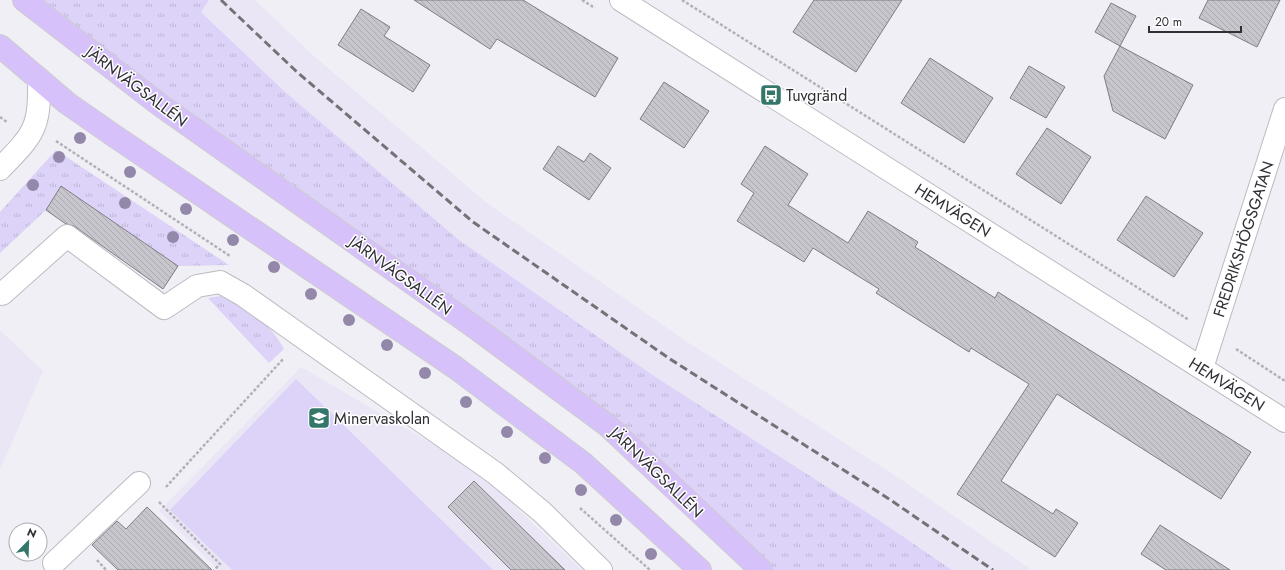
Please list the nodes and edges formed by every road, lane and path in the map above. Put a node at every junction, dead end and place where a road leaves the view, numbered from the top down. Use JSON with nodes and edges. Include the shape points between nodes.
{"nodes":[{"id":1,"x":24,"y":0,"type":"edge"},
{"id":2,"x":621,"y":0,"type":"edge"},
{"id":3,"x":682,"y":0,"type":"edge"},
{"id":4,"x":0,"y":46,"type":"edge"},
{"id":5,"x":39,"y":79,"type":"junction"},
{"id":6,"x":1285,"y":109,"type":"edge"},
{"id":7,"x":0,"y":169,"type":"edge"},
{"id":8,"x":0,"y":292,"type":"edge"},
{"id":9,"x":1212,"y":334,"type":"junction"},
{"id":10,"x":304,"y":338,"type":"junction"},
{"id":11,"x":1202,"y":368,"type":"junction"},
{"id":12,"x":1285,"y":381,"type":"edge"},
{"id":13,"x":1285,"y":421,"type":"edge"},
{"id":14,"x":140,"y":483,"type":"dead end"},
{"id":15,"x":165,"y":488,"type":"dead end"},
{"id":16,"x":155,"y":498,"type":"dead end"},
{"id":17,"x":54,"y":563,"type":"dead end"},
{"id":18,"x":214,"y":570,"type":"edge"},
{"id":19,"x":601,"y":570,"type":"edge"},
{"id":20,"x":700,"y":570,"type":"edge"},
{"id":21,"x":761,"y":570,"type":"edge"}],
"edges":[{"from":1,"to":21,"type":"main road","name":"JÄRNVÄGSALLÉN","via":[[160,105],[480,331],[607,425]]},
{"from":2,"to":11,"type":"street","name":"HEMVÄGEN"},
{"from":3,"to":9,"type":"path"},
{"from":4,"to":5,"type":"main road"},
{"from":5,"to":7,"type":"street","via":[[38,117],[32,134]]},
{"from":5,"to":20,"type":"main road","via":[[113,136],[456,368],[583,463]]},
{"from":6,"to":9,"type":"street","name":"FREDRIKSHÖGSGATAN"},
{"from":8,"to":10,"type":"street","via":[[2,294],[67,236],[164,308],[197,286],[220,282]]},
{"from":9,"to":11,"type":"street","name":"FREDRIKSHÖGSGATAN"},
{"from":9,"to":12,"type":"path"},
{"from":10,"to":15,"type":"path"},
{"from":10,"to":19,"type":"street","via":[[495,473],[542,512]]},
{"from":11,"to":13,"type":"street","name":"HEMVÄGEN"},
{"from":14,"to":17,"type":"street"},
{"from":16,"to":18,"type":"path","via":[[220,564]]}]}
